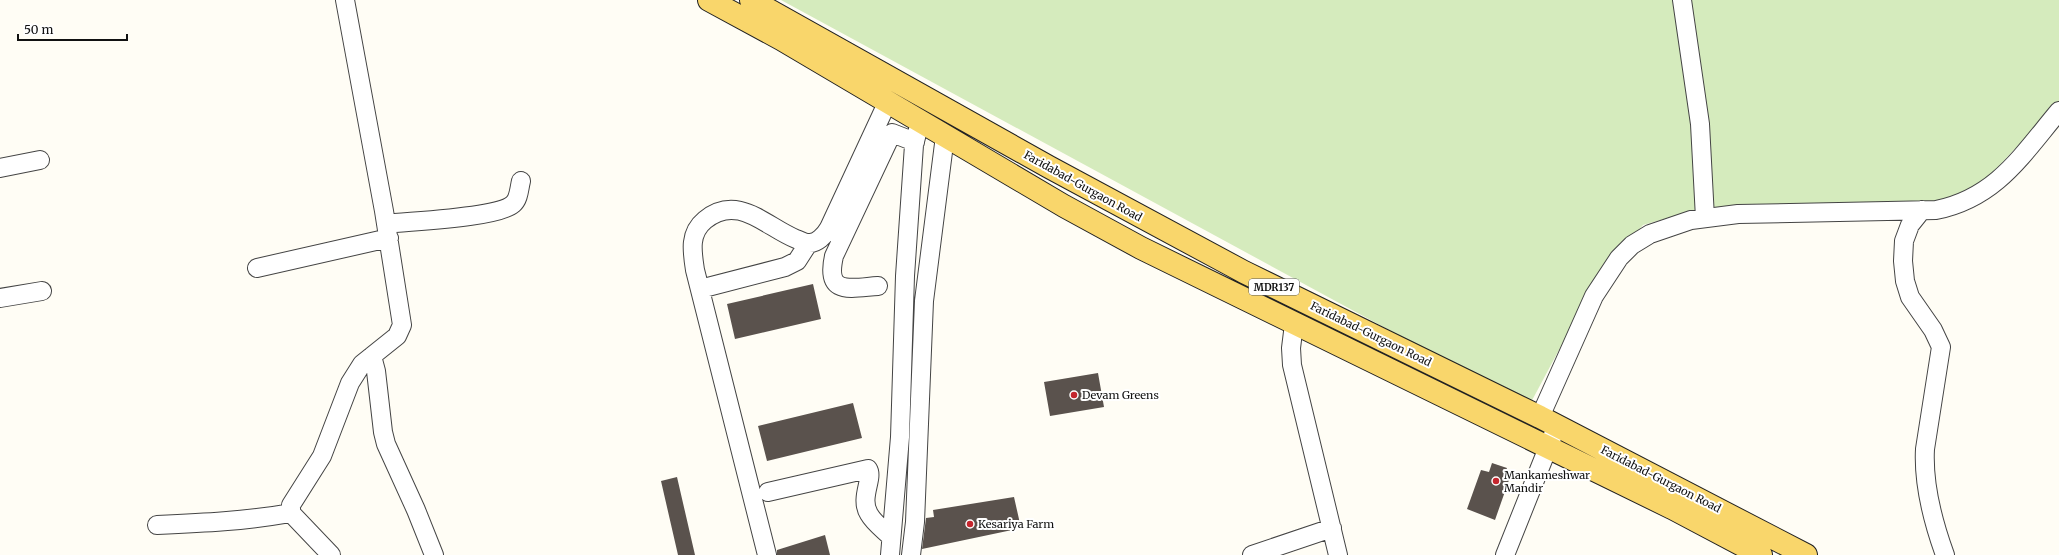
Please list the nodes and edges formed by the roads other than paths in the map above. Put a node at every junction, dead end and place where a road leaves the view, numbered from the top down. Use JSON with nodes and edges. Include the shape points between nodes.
{"nodes":[{"id":1,"x":345,"y":0,"type":"edge"},
{"id":2,"x":709,"y":0,"type":"edge"},
{"id":3,"x":751,"y":0,"type":"edge"},
{"id":4,"x":1682,"y":0,"type":"edge"},
{"id":5,"x":888,"y":101,"type":"junction"},
{"id":6,"x":2059,"y":111,"type":"edge"},
{"id":7,"x":920,"y":122,"type":"junction"},
{"id":8,"x":945,"y":136,"type":"junction"},
{"id":9,"x":915,"y":142,"type":"junction"},
{"id":10,"x":40,"y":160,"type":"dead end"},
{"id":11,"x":0,"y":168,"type":"edge"},
{"id":12,"x":521,"y":181,"type":"dead end"},
{"id":13,"x":1922,"y":210,"type":"junction"},
{"id":14,"x":1706,"y":218,"type":"junction"},
{"id":15,"x":388,"y":231,"type":"junction"},
{"id":16,"x":808,"y":244,"type":"junction"},
{"id":17,"x":257,"y":268,"type":"dead end"},
{"id":18,"x":878,"y":286,"type":"dead end"},
{"id":19,"x":700,"y":289,"type":"junction"},
{"id":20,"x":42,"y":290,"type":"dead end"},
{"id":21,"x":0,"y":298,"type":"edge"},
{"id":22,"x":1294,"y":324,"type":"junction"},
{"id":23,"x":372,"y":356,"type":"junction"},
{"id":24,"x":1548,"y":422,"type":"junction"},
{"id":25,"x":1548,"y":448,"type":"junction"},
{"id":26,"x":768,"y":492,"type":"dead end"},
{"id":27,"x":290,"y":513,"type":"junction"},
{"id":28,"x":157,"y":525,"type":"dead end"},
{"id":29,"x":1332,"y":528,"type":"junction"},
{"id":30,"x":891,"y":537,"type":"junction"},
{"id":31,"x":331,"y":555,"type":"edge"},
{"id":32,"x":434,"y":555,"type":"edge"},
{"id":33,"x":767,"y":555,"type":"edge"},
{"id":34,"x":890,"y":555,"type":"edge"},
{"id":35,"x":910,"y":555,"type":"edge"},
{"id":36,"x":1252,"y":555,"type":"edge"},
{"id":37,"x":1338,"y":555,"type":"edge"},
{"id":38,"x":1505,"y":555,"type":"edge"},
{"id":39,"x":1761,"y":555,"type":"edge"},
{"id":40,"x":1806,"y":555,"type":"edge"},
{"id":41,"x":1945,"y":555,"type":"edge"}],
"edges":[{"from":1,"to":15,"type":"street"},
{"from":2,"to":5,"type":"main road","name":"Faridabad-Gurgaon Road","number":"MDR137","via":[[781,38]]},
{"from":3,"to":24,"type":"main road","name":"Faridabad-Gurgaon Road","number":"MDR137","via":[[1146,220],[1251,275]]},
{"from":4,"to":14,"type":"street","via":[[1700,124]]},
{"from":5,"to":7,"type":"main road","name":"Faridabad-Gurgaon Road","number":"MDR137"},
{"from":5,"to":16,"type":"street","via":[[827,232],[819,240]]},
{"from":6,"to":13,"type":"street","via":[[2007,173],[1992,185],[1956,206]]},
{"from":7,"to":8,"type":"main road","name":"Faridabad-Gurgaon Road","number":"MDR137"},
{"from":7,"to":9,"type":"street"},
{"from":8,"to":22,"type":"main road","name":"Faridabad-Gurgaon Road","number":"MDR137","via":[[1141,248]]},
{"from":8,"to":35,"type":"street","via":[[924,301],[915,522]]},
{"from":9,"to":18,"type":"street","via":[[892,133],[831,267],[836,285],[844,288]]},
{"from":9,"to":30,"type":"street","via":[[905,276],[900,437]]},
{"from":10,"to":11,"type":"street"},
{"from":12,"to":15,"type":"street","via":[[518,196],[514,204],[508,208]]},
{"from":13,"to":14,"type":"street","via":[[1738,214]]},
{"from":13,"to":41,"type":"street","via":[[1910,225],[1904,241],[1903,271],[1910,296],[1933,330],[1940,347],[1924,464],[1930,499]]},
{"from":14,"to":24,"type":"street","via":[[1691,220],[1650,234],[1619,258],[1594,296]]},
{"from":15,"to":17,"type":"street"},
{"from":15,"to":23,"type":"street","via":[[402,325],[397,336]]},
{"from":16,"to":19,"type":"street","via":[[797,261],[785,266]]},
{"from":16,"to":19,"type":"street","via":[[744,210],[733,208],[711,215],[699,224],[694,233],[692,248]]},
{"from":19,"to":33,"type":"street"},
{"from":20,"to":21,"type":"street"},
{"from":22,"to":25,"type":"main road","name":"Faridabad-Gurgaon Road","number":"MDR137"},
{"from":22,"to":29,"type":"street","via":[[1292,365]]},
{"from":23,"to":27,"type":"street","via":[[362,364],[350,383],[322,456],[291,505]]},
{"from":23,"to":32,"type":"street","via":[[386,444]]},
{"from":24,"to":25,"type":"street"},
{"from":24,"to":40,"type":"main road","name":"Faridabad-Gurgaon Road","number":"MDR137"},
{"from":25,"to":38,"type":"street"},
{"from":25,"to":39,"type":"main road","name":"Faridabad-Gurgaon Road","number":"MDR137","via":[[1672,508]]},
{"from":26,"to":30,"type":"street","via":[[868,469],[870,476],[864,495],[865,504],[869,514]]},
{"from":27,"to":28,"type":"street","via":[[221,522]]},
{"from":27,"to":31,"type":"street"},
{"from":29,"to":36,"type":"street"},
{"from":29,"to":37,"type":"street"},
{"from":30,"to":34,"type":"street"}]}
